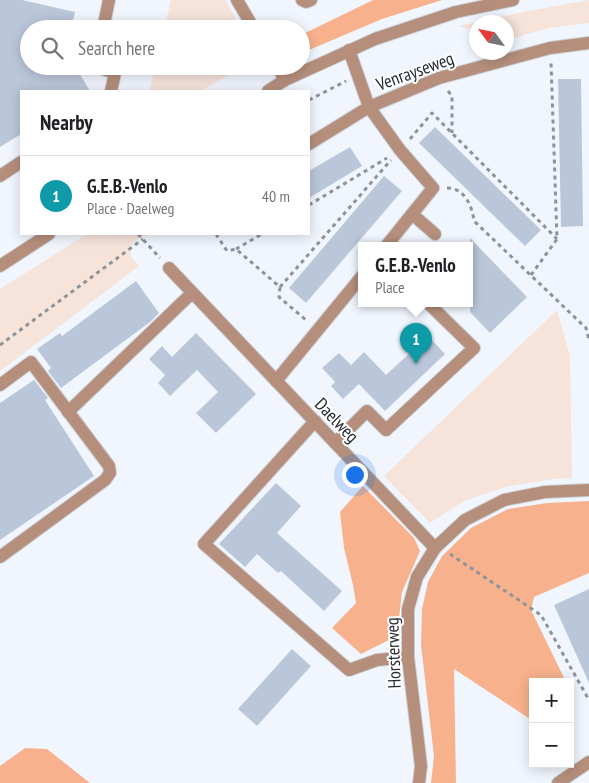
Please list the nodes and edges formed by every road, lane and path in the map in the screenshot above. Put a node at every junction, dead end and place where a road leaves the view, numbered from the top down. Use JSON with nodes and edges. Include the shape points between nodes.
{"nodes":[{"id":1,"x":109,"y":0,"type":"edge"},
{"id":2,"x":237,"y":0,"type":"edge"},
{"id":3,"x":302,"y":0,"type":"edge"},
{"id":4,"x":311,"y":0,"type":"edge"},
{"id":5,"x":513,"y":0,"type":"edge"},
{"id":6,"x":105,"y":20,"type":"edge"},
{"id":7,"x":249,"y":20,"type":"edge"},
{"id":8,"x":589,"y":43,"type":"edge"},
{"id":9,"x":550,"y":48,"type":"junction"},
{"id":10,"x":350,"y":50,"type":"junction"},
{"id":11,"x":310,"y":68,"type":"edge"},
{"id":12,"x":115,"y":75,"type":"edge"},
{"id":13,"x":282,"y":75,"type":"edge"},
{"id":14,"x":296,"y":75,"type":"edge"},
{"id":15,"x":357,"y":75,"type":"junction"},
{"id":16,"x":439,"y":78,"type":"junction"},
{"id":17,"x":285,"y":80,"type":"junction"},
{"id":18,"x":111,"y":90,"type":"edge"},
{"id":19,"x":270,"y":90,"type":"edge"},
{"id":20,"x":310,"y":99,"type":"edge"},
{"id":21,"x":369,"y":107,"type":"junction"},
{"id":22,"x":452,"y":133,"type":"dead end"},
{"id":23,"x":310,"y":143,"type":"edge"},
{"id":24,"x":400,"y":150,"type":"junction"},
{"id":25,"x":20,"y":163,"type":"edge"},
{"id":26,"x":0,"y":176,"type":"edge"},
{"id":27,"x":433,"y":188,"type":"junction"},
{"id":28,"x":310,"y":205,"type":"edge"},
{"id":29,"x":412,"y":214,"type":"junction"},
{"id":30,"x":435,"y":234,"type":"dead end"},
{"id":31,"x":47,"y":235,"type":"edge"},
{"id":32,"x":139,"y":235,"type":"edge"},
{"id":33,"x":217,"y":235,"type":"edge"},
{"id":34,"x":260,"y":235,"type":"edge"},
{"id":35,"x":143,"y":239,"type":"junction"},
{"id":36,"x":389,"y":242,"type":"edge"},
{"id":37,"x":236,"y":249,"type":"junction"},
{"id":38,"x":0,"y":266,"type":"edge"},
{"id":39,"x":168,"y":268,"type":"joint"},
{"id":40,"x":531,"y":275,"type":"junction"},
{"id":41,"x":358,"y":281,"type":"edge"},
{"id":42,"x":192,"y":293,"type":"junction"},
{"id":43,"x":432,"y":307,"type":"edge"},
{"id":44,"x":315,"y":334,"type":"junction"},
{"id":45,"x":589,"y":340,"type":"edge"},
{"id":46,"x":0,"y":345,"type":"edge"},
{"id":47,"x":276,"y":381,"type":"junction"},
{"id":48,"x":0,"y":385,"type":"edge"},
{"id":49,"x":68,"y":412,"type":"junction"},
{"id":50,"x":315,"y":421,"type":"junction"},
{"id":51,"x":336,"y":443,"type":"junction"},
{"id":52,"x":589,"y":490,"type":"edge"},
{"id":53,"x":435,"y":548,"type":"junction"},
{"id":54,"x":0,"y":557,"type":"edge"},
{"id":55,"x":408,"y":657,"type":"junction"},
{"id":56,"x":589,"y":700,"type":"edge"},
{"id":57,"x":589,"y":762,"type":"edge"},
{"id":58,"x":419,"y":783,"type":"edge"},
{"id":59,"x":558,"y":783,"type":"edge"}],
"edges":[{"from":1,"to":6,"type":"street"},
{"from":2,"to":7,"type":"street"},
{"from":3,"to":4,"type":"street"},
{"from":5,"to":10,"type":"street","via":[[456,12]]},
{"from":8,"to":9,"type":"street","name":"Venrayseweg"},
{"from":9,"to":16,"type":"street","name":"Venrayseweg"},
{"from":9,"to":40,"type":"path","via":[[557,239]]},
{"from":10,"to":11,"type":"street"},
{"from":10,"to":15,"type":"street","name":"Venrayseweg"},
{"from":12,"to":18,"type":"street"},
{"from":13,"to":17,"type":"street"},
{"from":14,"to":17,"type":"street"},
{"from":15,"to":20,"type":"path"},
{"from":15,"to":21,"type":"street","name":"Venrayseweg"},
{"from":16,"to":21,"type":"street","name":"Venrayseweg"},
{"from":16,"to":22,"type":"path","via":[[452,96]]},
{"from":17,"to":19,"type":"street"},
{"from":21,"to":23,"type":"street","name":"Venrayseweg"},
{"from":21,"to":24,"type":"street","name":"Venrayseweg"},
{"from":24,"to":27,"type":"street","name":"Venrayseweg"},
{"from":24,"to":28,"type":"path"},
{"from":25,"to":26,"type":"street"},
{"from":27,"to":29,"type":"street"},
{"from":27,"to":40,"type":"path","via":[[453,188],[463,194],[472,206],[474,222]]},
{"from":29,"to":30,"type":"street"},
{"from":29,"to":36,"type":"street"},
{"from":31,"to":38,"type":"street"},
{"from":32,"to":35,"type":"path"},
{"from":33,"to":37,"type":"path","via":[[227,251]]},
{"from":34,"to":37,"type":"path"},
{"from":35,"to":39,"type":"path"},
{"from":35,"to":46,"type":"path"},
{"from":37,"to":44,"type":"path","via":[[280,287],[279,297]]},
{"from":39,"to":42,"type":"street","name":"Daelweg"},
{"from":40,"to":45,"type":"path","via":[[586,328]]},
{"from":41,"to":44,"type":"street"},
{"from":42,"to":47,"type":"street","name":"Daelweg"},
{"from":42,"to":49,"type":"street"},
{"from":43,"to":51,"type":"street","via":[[474,348],[386,430],[367,411]]},
{"from":44,"to":47,"type":"street"},
{"from":47,"to":50,"type":"street","name":"Daelweg"},
{"from":48,"to":49,"type":"street","via":[[31,362]]},
{"from":49,"to":54,"type":"street","via":[[109,466],[110,472],[105,480]]},
{"from":50,"to":51,"type":"street","name":"Daelweg"},
{"from":50,"to":55,"type":"street","via":[[204,544],[349,670],[377,660]]},
{"from":51,"to":53,"type":"street","name":"Daelweg"},
{"from":52,"to":53,"type":"street","name":"Horsterweg","via":[[545,492],[504,500],[465,520]]},
{"from":53,"to":55,"type":"street","name":"Horsterweg","via":[[417,577],[408,609]]},
{"from":53,"to":56,"type":"path","via":[[451,555],[541,615]]},
{"from":55,"to":58,"type":"street","name":"Horsterweg","via":[[421,766]]},
{"from":57,"to":59,"type":"street"}]}
